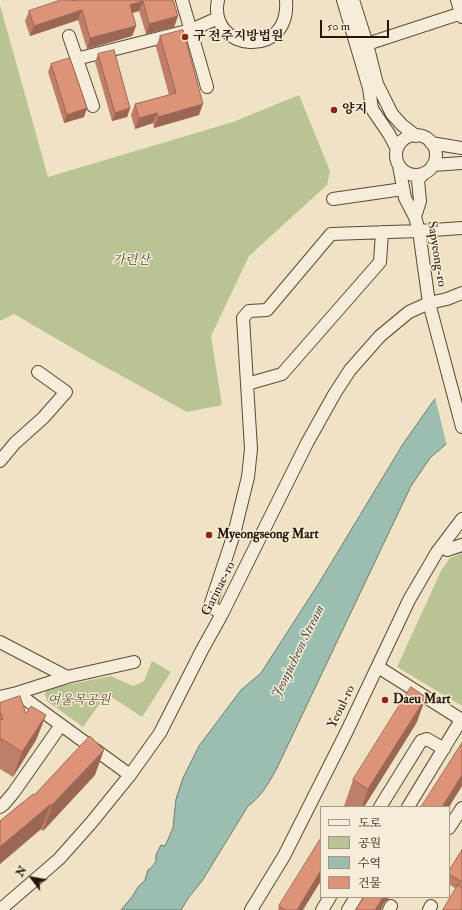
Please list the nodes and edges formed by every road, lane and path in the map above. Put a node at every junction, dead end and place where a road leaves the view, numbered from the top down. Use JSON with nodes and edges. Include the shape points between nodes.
{"nodes":[{"id":1,"x":182,"y":0,"type":"edge"},
{"id":2,"x":218,"y":0,"type":"edge"},
{"id":3,"x":286,"y":0,"type":"edge"},
{"id":4,"x":343,"y":0,"type":"edge"},
{"id":5,"x":354,"y":0,"type":"edge"},
{"id":6,"x":457,"y":0,"type":"edge"},
{"id":7,"x":462,"y":14,"type":"edge"},
{"id":8,"x":218,"y":18,"type":"junction"},
{"id":9,"x":191,"y":30,"type":"junction"},
{"id":10,"x":69,"y":36,"type":"dead end"},
{"id":11,"x":367,"y":44,"type":"junction"},
{"id":12,"x":76,"y":59,"type":"junction"},
{"id":13,"x":207,"y":87,"type":"dead end"},
{"id":14,"x":93,"y":106,"type":"dead end"},
{"id":15,"x":416,"y":136,"type":"junction"},
{"id":16,"x":431,"y":143,"type":"junction"},
{"id":17,"x":462,"y":148,"type":"edge"},
{"id":18,"x":397,"y":149,"type":"junction"},
{"id":19,"x":462,"y":163,"type":"edge"},
{"id":20,"x":399,"y":166,"type":"junction"},
{"id":21,"x":428,"y":169,"type":"junction"},
{"id":22,"x":403,"y":189,"type":"junction"},
{"id":23,"x":333,"y":199,"type":"dead end"},
{"id":24,"x":415,"y":217,"type":"junction"},
{"id":25,"x":462,"y":228,"type":"edge"},
{"id":26,"x":419,"y":231,"type":"junction"},
{"id":27,"x":382,"y":232,"type":"junction"},
{"id":28,"x":462,"y":292,"type":"edge"},
{"id":29,"x":430,"y":303,"type":"junction"},
{"id":30,"x":38,"y":372,"type":"dead end"},
{"id":31,"x":247,"y":384,"type":"junction"},
{"id":32,"x":462,"y":427,"type":"edge"},
{"id":33,"x":0,"y":461,"type":"edge"},
{"id":34,"x":462,"y":519,"type":"edge"},
{"id":35,"x":462,"y":545,"type":"edge"},
{"id":36,"x":441,"y":546,"type":"junction"},
{"id":37,"x":222,"y":614,"type":"junction"},
{"id":38,"x":0,"y":642,"type":"edge"},
{"id":39,"x":134,"y":662,"type":"dead end"},
{"id":40,"x":378,"y":666,"type":"junction"},
{"id":41,"x":67,"y":677,"type":"junction"},
{"id":42,"x":17,"y":693,"type":"junction"},
{"id":43,"x":0,"y":697,"type":"edge"},
{"id":44,"x":462,"y":720,"type":"edge"},
{"id":45,"x":61,"y":725,"type":"junction"},
{"id":46,"x":444,"y":749,"type":"junction"},
{"id":47,"x":130,"y":775,"type":"junction"},
{"id":48,"x":381,"y":806,"type":"edge"},
{"id":49,"x":409,"y":806,"type":"edge"},
{"id":50,"x":0,"y":807,"type":"edge"},
{"id":51,"x":462,"y":808,"type":"edge"},
{"id":52,"x":450,"y":826,"type":"edge"},
{"id":53,"x":329,"y":898,"type":"edge"},
{"id":54,"x":355,"y":898,"type":"edge"},
{"id":55,"x":0,"y":910,"type":"edge"},
{"id":56,"x":251,"y":910,"type":"edge"},
{"id":57,"x":322,"y":910,"type":"edge"},
{"id":58,"x":348,"y":910,"type":"edge"}],
"edges":[{"from":1,"to":9,"type":"street"},
{"from":2,"to":8,"type":"street"},
{"from":3,"to":8,"type":"street","via":[[285,21],[280,29],[270,38],[255,43],[232,38]]},
{"from":4,"to":18,"type":"street","name":"Sapyeong-ro","via":[[369,88],[372,109]]},
{"from":5,"to":11,"type":"street"},
{"from":6,"to":7,"type":"street"},
{"from":7,"to":11,"type":"street"},
{"from":8,"to":9,"type":"street"},
{"from":9,"to":12,"type":"street"},
{"from":9,"to":13,"type":"street"},
{"from":10,"to":12,"type":"street"},
{"from":11,"to":15,"type":"street","via":[[377,84],[392,114],[402,126]]},
{"from":12,"to":14,"type":"street"},
{"from":15,"to":16,"type":"street","via":[[422,136]]},
{"from":15,"to":18,"type":"street","via":[[404,139]]},
{"from":16,"to":17,"type":"street"},
{"from":16,"to":21,"type":"street","via":[[436,154]]},
{"from":18,"to":20,"type":"street","name":"Sapyeong-ro"},
{"from":19,"to":21,"type":"street"},
{"from":20,"to":21,"type":"street","via":[[413,175]]},
{"from":20,"to":22,"type":"street","name":"Sapyeong-ro"},
{"from":21,"to":24,"type":"street","via":[[418,180],[420,201]]},
{"from":22,"to":23,"type":"street"},
{"from":22,"to":24,"type":"street","name":"Sapyeong-ro"},
{"from":24,"to":26,"type":"street","name":"Sapyeong-ro"},
{"from":25,"to":26,"type":"street"},
{"from":26,"to":27,"type":"street"},
{"from":26,"to":29,"type":"street","name":"Sapyeong-ro"},
{"from":27,"to":31,"type":"street","via":[[380,262],[282,374]]},
{"from":27,"to":31,"type":"street","via":[[331,234],[267,310],[249,311],[242,318]]},
{"from":28,"to":29,"type":"street","name":"Garinae-ro"},
{"from":29,"to":32,"type":"street","name":"Sapyeong-ro"},
{"from":29,"to":37,"type":"street","name":"Garinae-ro","via":[[409,312],[380,336],[350,370],[307,443]]},
{"from":30,"to":33,"type":"street","via":[[66,392]]},
{"from":31,"to":37,"type":"street","via":[[251,449],[248,477],[234,534],[210,606]]},
{"from":34,"to":36,"type":"street","name":"Yeoul-ro"},
{"from":35,"to":36,"type":"street","via":[[447,550]]},
{"from":36,"to":40,"type":"street","name":"Yeoul-ro","via":[[410,600]]},
{"from":37,"to":47,"type":"street","name":"Garinae-ro","via":[[160,733]]},
{"from":38,"to":41,"type":"street"},
{"from":39,"to":41,"type":"street"},
{"from":40,"to":44,"type":"street"},
{"from":40,"to":56,"type":"street","name":"Yeoul-ro","via":[[284,856]]},
{"from":41,"to":42,"type":"street"},
{"from":42,"to":43,"type":"street"},
{"from":42,"to":45,"type":"street"},
{"from":44,"to":46,"type":"street"},
{"from":45,"to":47,"type":"street"},
{"from":45,"to":50,"type":"street","via":[[14,792]]},
{"from":46,"to":48,"type":"street","via":[[427,739],[421,741]]},
{"from":46,"to":49,"type":"street"},
{"from":47,"to":55,"type":"street","name":"Garinae-ro","via":[[59,859]]},
{"from":51,"to":52,"type":"street"},
{"from":53,"to":57,"type":"street"},
{"from":54,"to":58,"type":"street"}]}
